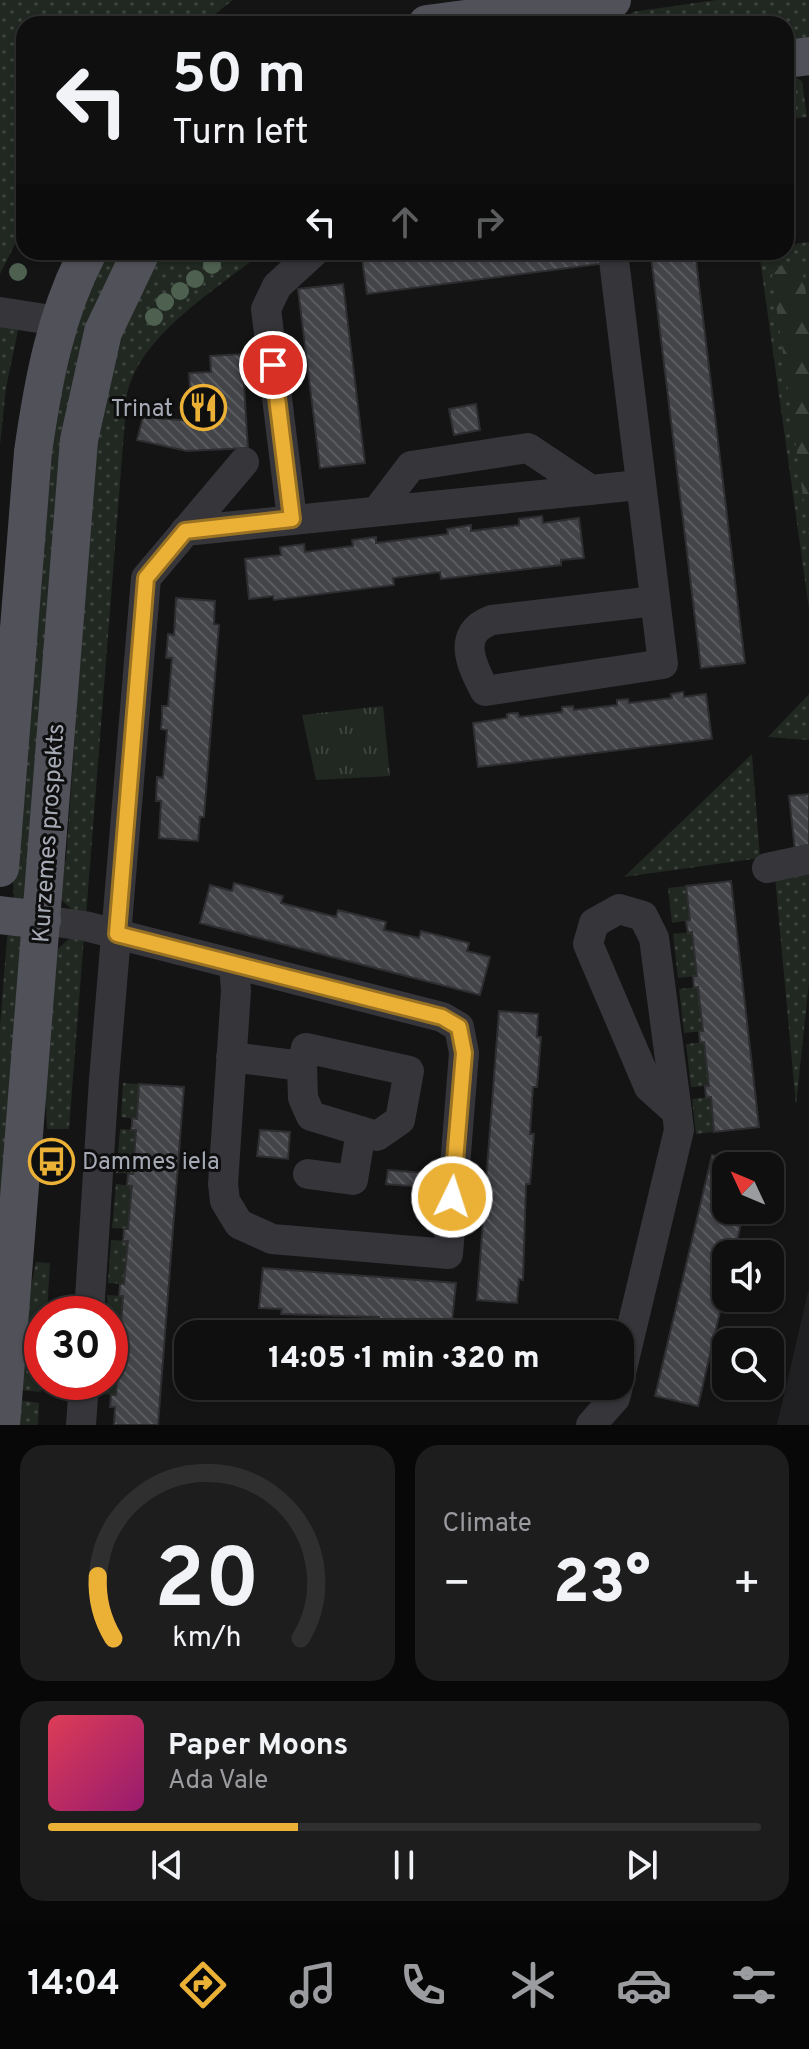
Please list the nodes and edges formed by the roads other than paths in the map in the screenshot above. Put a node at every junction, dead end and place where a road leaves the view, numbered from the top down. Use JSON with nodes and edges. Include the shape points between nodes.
{"nodes":[{"id":1,"x":611,"y":0,"type":"edge"},
{"id":2,"x":488,"y":16,"type":"edge"},
{"id":3,"x":85,"y":260,"type":"edge"},
{"id":4,"x":137,"y":260,"type":"edge"},
{"id":5,"x":305,"y":260,"type":"edge"},
{"id":6,"x":614,"y":260,"type":"edge"},
{"id":7,"x":0,"y":312,"type":"edge"},
{"id":8,"x":58,"y":321,"type":"junction"},
{"id":9,"x":244,"y":462,"type":"dead end"},
{"id":10,"x":639,"y":485,"type":"junction"},
{"id":11,"x":591,"y":490,"type":"junction"},
{"id":12,"x":377,"y":511,"type":"junction"},
{"id":13,"x":292,"y":519,"type":"junction"},
{"id":14,"x":185,"y":531,"type":"junction"},
{"id":15,"x":655,"y":601,"type":"junction"},
{"id":16,"x":809,"y":859,"type":"edge"},
{"id":17,"x":0,"y":868,"type":"edge"},
{"id":18,"x":767,"y":868,"type":"dead end"},
{"id":19,"x":0,"y":915,"type":"edge"},
{"id":20,"x":42,"y":920,"type":"junction"},
{"id":21,"x":117,"y":934,"type":"junction"},
{"id":22,"x":234,"y":964,"type":"junction"},
{"id":23,"x":231,"y":1057,"type":"junction"},
{"id":24,"x":302,"y":1066,"type":"junction"},
{"id":25,"x":677,"y":1112,"type":"junction"},
{"id":26,"x":361,"y":1131,"type":"junction"},
{"id":27,"x":308,"y":1174,"type":"dead end"},
{"id":28,"x":90,"y":1296,"type":"edge"},
{"id":29,"x":634,"y":1321,"type":"edge"},
{"id":30,"x":83,"y":1400,"type":"edge"},
{"id":31,"x":613,"y":1400,"type":"edge"},
{"id":32,"x":1,"y":1425,"type":"edge"},
{"id":33,"x":81,"y":1425,"type":"edge"},
{"id":34,"x":591,"y":1425,"type":"edge"}],
"edges":[{"from":1,"to":2,"type":"main road"},
{"from":3,"to":8,"type":"main road","name":"Kurzemes prospekts"},
{"from":4,"to":20,"type":"main road","name":"Kurzemes prospekts","via":[[103,332],[85,401]]},
{"from":5,"to":13,"type":"street","via":[[277,286],[266,309]]},
{"from":6,"to":10,"type":"street"},
{"from":7,"to":8,"type":"street"},
{"from":8,"to":17,"type":"main road","name":"Kurzemes prospekts","via":[[33,452]]},
{"from":9,"to":14,"type":"street"},
{"from":10,"to":11,"type":"street"},
{"from":10,"to":15,"type":"street"},
{"from":11,"to":12,"type":"street"},
{"from":11,"to":12,"type":"street","via":[[528,448],[411,466]]},
{"from":12,"to":13,"type":"street"},
{"from":13,"to":14,"type":"street"},
{"from":14,"to":21,"type":"street","via":[[146,578]]},
{"from":15,"to":15,"type":"street","via":[[663,664],[485,691],[471,664],[468,642],[492,620]]},
{"from":16,"to":18,"type":"street"},
{"from":19,"to":20,"type":"main road"},
{"from":20,"to":21,"type":"street"},
{"from":20,"to":32,"type":"main road","name":"Kurzemes prospekts"},
{"from":21,"to":22,"type":"street"},
{"from":21,"to":28,"type":"street"},
{"from":22,"to":23,"type":"street"},
{"from":22,"to":23,"type":"street","via":[[442,1017],[459,1027],[464,1053],[448,1254],[272,1239],[239,1224],[225,1201],[223,1184]]},
{"from":23,"to":24,"type":"street"},
{"from":24,"to":26,"type":"street","via":[[303,1098],[311,1116]]},
{"from":24,"to":26,"type":"street","via":[[306,1048],[409,1071],[400,1120],[377,1136]]},
{"from":25,"to":25,"type":"street","via":[[650,926],[631,910],[619,909],[594,923],[588,944],[649,1087]]},
{"from":25,"to":29,"type":"street","via":[[678,1146]]},
{"from":26,"to":27,"type":"street","via":[[353,1180]]},
{"from":30,"to":33,"type":"street"},
{"from":31,"to":34,"type":"street"}]}
